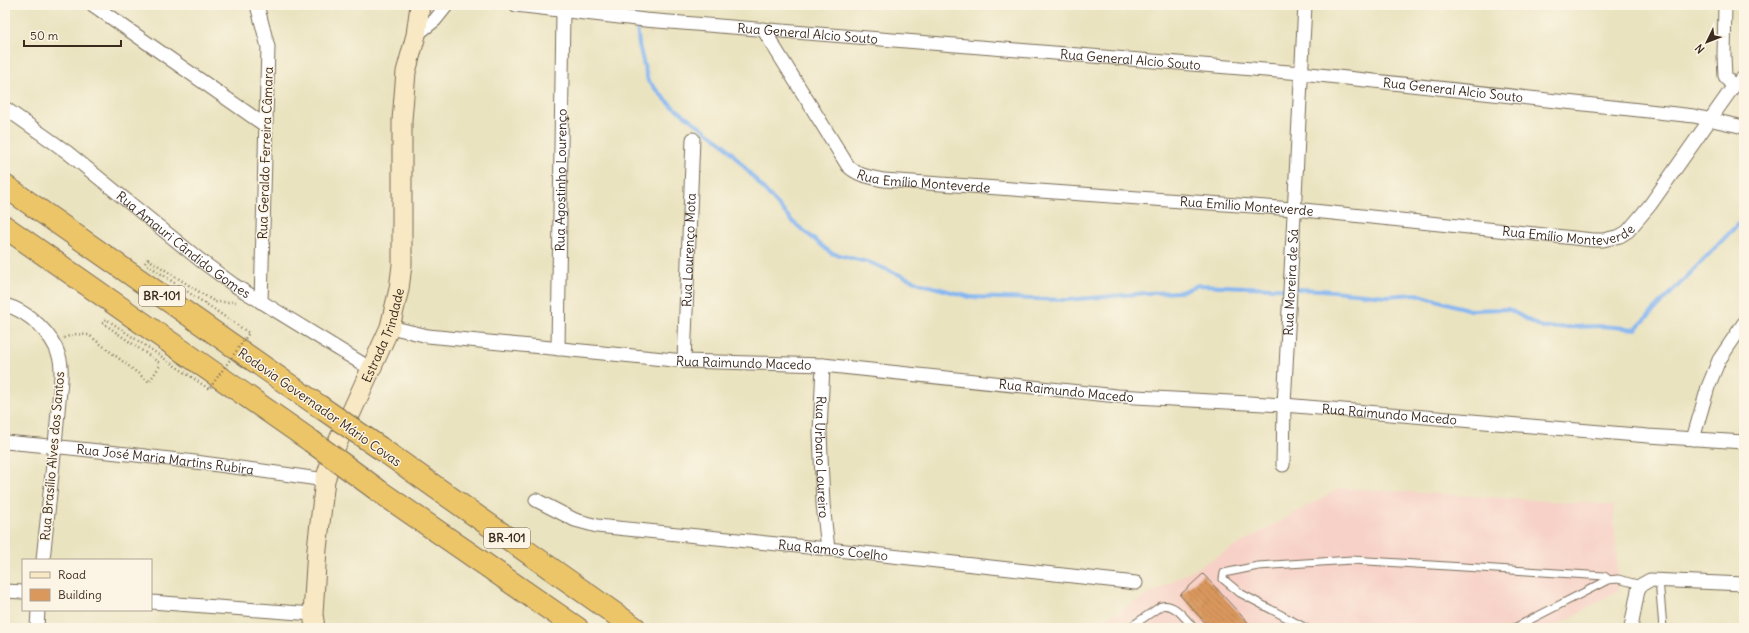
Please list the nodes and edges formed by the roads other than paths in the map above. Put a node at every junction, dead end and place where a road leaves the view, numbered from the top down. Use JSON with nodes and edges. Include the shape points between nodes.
{"nodes":[{"id":1,"x":93,"y":5,"type":"edge"},
{"id":2,"x":257,"y":5,"type":"edge"},
{"id":3,"x":420,"y":5,"type":"edge"},
{"id":4,"x":447,"y":5,"type":"edge"},
{"id":5,"x":516,"y":5,"type":"edge"},
{"id":6,"x":1305,"y":5,"type":"edge"},
{"id":7,"x":1725,"y":5,"type":"edge"},
{"id":8,"x":563,"y":12,"type":"junction"},
{"id":9,"x":763,"y":29,"type":"junction"},
{"id":10,"x":416,"y":35,"type":"junction"},
{"id":11,"x":1300,"y":73,"type":"junction"},
{"id":12,"x":1744,"y":77,"type":"edge"},
{"id":13,"x":1733,"y":87,"type":"junction"},
{"id":14,"x":5,"y":108,"type":"edge"},
{"id":15,"x":1710,"y":119,"type":"junction"},
{"id":16,"x":266,"y":126,"type":"junction"},
{"id":17,"x":1744,"y":127,"type":"edge"},
{"id":18,"x":693,"y":139,"type":"dead end"},
{"id":19,"x":5,"y":186,"type":"edge"},
{"id":20,"x":1294,"y":209,"type":"junction"},
{"id":21,"x":5,"y":227,"type":"edge"},
{"id":22,"x":261,"y":302,"type":"junction"},
{"id":23,"x":5,"y":305,"type":"edge"},
{"id":24,"x":1744,"y":323,"type":"edge"},
{"id":25,"x":390,"y":327,"type":"junction"},
{"id":26,"x":558,"y":349,"type":"junction"},
{"id":27,"x":684,"y":361,"type":"junction"},
{"id":28,"x":823,"y":365,"type":"junction"},
{"id":29,"x":371,"y":369,"type":"junction"},
{"id":30,"x":1284,"y":405,"type":"junction"},
{"id":31,"x":1693,"y":439,"type":"junction"},
{"id":32,"x":5,"y":442,"type":"edge"},
{"id":33,"x":1744,"y":442,"type":"edge"},
{"id":34,"x":55,"y":446,"type":"junction"},
{"id":35,"x":1283,"y":464,"type":"dead end"},
{"id":36,"x":325,"y":480,"type":"junction"},
{"id":37,"x":536,"y":500,"type":"dead end"},
{"id":38,"x":828,"y":549,"type":"junction"},
{"id":39,"x":43,"y":559,"type":"edge"},
{"id":40,"x":1659,"y":579,"type":"junction"},
{"id":41,"x":1607,"y":580,"type":"junction"},
{"id":42,"x":1136,"y":583,"type":"dead end"},
{"id":43,"x":1744,"y":584,"type":"edge"},
{"id":44,"x":1641,"y":585,"type":"junction"},
{"id":45,"x":5,"y":591,"type":"edge"},
{"id":46,"x":22,"y":592,"type":"edge"},
{"id":47,"x":152,"y":602,"type":"edge"},
{"id":48,"x":38,"y":611,"type":"edge"},
{"id":49,"x":314,"y":621,"type":"edge"},
{"id":50,"x":37,"y":628,"type":"edge"},
{"id":51,"x":577,"y":628,"type":"edge"},
{"id":52,"x":635,"y":628,"type":"edge"},
{"id":53,"x":1129,"y":628,"type":"edge"},
{"id":54,"x":1194,"y":628,"type":"edge"},
{"id":55,"x":1306,"y":628,"type":"edge"},
{"id":56,"x":1514,"y":628,"type":"edge"},
{"id":57,"x":1632,"y":628,"type":"edge"},
{"id":58,"x":1663,"y":628,"type":"edge"}],
"edges":[{"from":1,"to":16,"type":"street"},
{"from":2,"to":16,"type":"street","name":"Rua Geraldo Ferreira Câmara","via":[[268,47]]},
{"from":3,"to":10,"type":"street","name":"Estrada Trindade"},
{"from":4,"to":10,"type":"street","via":[[436,20]]},
{"from":5,"to":8,"type":"street","name":"Rua General Alcio Souto"},
{"from":6,"to":11,"type":"street","name":"Rua Moreira de Sá"},
{"from":7,"to":13,"type":"street","via":[[1725,76]]},
{"from":8,"to":9,"type":"street","name":"Rua General Alcio Souto"},
{"from":8,"to":26,"type":"street","name":"Rua Agostinho Lourenço"},
{"from":9,"to":11,"type":"street","name":"Rua General Alcio Souto"},
{"from":9,"to":20,"type":"street","name":"Rua Emílio Monteverde","via":[[848,166],[866,177]]},
{"from":10,"to":25,"type":"street","name":"Estrada Trindade","via":[[406,72],[402,120],[402,265]]},
{"from":11,"to":15,"type":"street","name":"Rua General Alcio Souto"},
{"from":11,"to":20,"type":"street","name":"Rua Moreira de Sá"},
{"from":12,"to":13,"type":"street","name":"Rua Emílio Monteverde"},
{"from":13,"to":15,"type":"street","name":"Rua Emílio Monteverde"},
{"from":14,"to":22,"type":"street","name":"Rua Amauri Cândido Gomes","via":[[67,152],[200,260]]},
{"from":15,"to":17,"type":"street","name":"Rua General Alcio Souto"},
{"from":15,"to":20,"type":"street","name":"Rua Emílio Monteverde","via":[[1650,205],[1628,231],[1603,240]]},
{"from":16,"to":22,"type":"street","name":"Rua Geraldo Ferreira Câmara"},
{"from":18,"to":27,"type":"street","name":"Rua Lourenço Mota"},
{"from":19,"to":52,"type":"highway","name":"Rodovia Governador Mário Covas","number":"BR-101","bridge":true},
{"from":20,"to":30,"type":"street","name":"Rua Moreira de Sá"},
{"from":21,"to":51,"type":"highway","number":"BR-101","bridge":true},
{"from":22,"to":29,"type":"street","name":"Rua Amauri Cândido Gomes"},
{"from":23,"to":34,"type":"street","name":"Rua Brasílio Alves dos Santos","via":[[27,315],[42,329],[53,342],[60,357]]},
{"from":24,"to":31,"type":"street","via":[[1719,360],[1708,386]]},
{"from":25,"to":26,"type":"street","name":"Rua Raimundo Macedo","via":[[428,336]]},
{"from":25,"to":29,"type":"street","name":"Estrada Trindade"},
{"from":26,"to":27,"type":"street","name":"Rua Raimundo Macedo"},
{"from":27,"to":28,"type":"street","name":"Rua Raimundo Macedo"},
{"from":28,"to":30,"type":"street","name":"Rua Raimundo Macedo","via":[[1117,396]]},
{"from":28,"to":38,"type":"street","name":"Rua Urbano Loureiro","via":[[820,432]]},
{"from":29,"to":36,"type":"street","name":"Estrada Trindade","via":[[336,446]]},
{"from":30,"to":31,"type":"street","name":"Rua Raimundo Macedo"},
{"from":30,"to":35,"type":"street","name":"Rua Moreira de Sá"},
{"from":31,"to":33,"type":"street","name":"Rua Raimundo Macedo"},
{"from":32,"to":34,"type":"street","name":"Rua José Maria Martins Rubira"},
{"from":34,"to":36,"type":"street","name":"Rua José Maria Martins Rubira"},
{"from":34,"to":39,"type":"street","name":"Rua Brasílio Alves dos Santos"},
{"from":36,"to":49,"type":"street","name":"Estrada Trindade","via":[[317,549]]},
{"from":37,"to":38,"type":"street","name":"Rua Ramos Coelho","via":[[575,520],[597,526]]},
{"from":38,"to":42,"type":"street","name":"Rua Ramos Coelho"},
{"from":40,"to":43,"type":"street"},
{"from":40,"to":44,"type":"street"},
{"from":40,"to":58,"type":"lane"},
{"from":41,"to":44,"type":"lane","via":[[1618,579]]},
{"from":41,"to":55,"type":"lane","via":[[1604,576],[1352,560],[1258,566],[1224,573],[1223,579],[1240,593]]},
{"from":41,"to":56,"type":"lane"},
{"from":44,"to":57,"type":"street"},
{"from":45,"to":46,"type":"street"},
{"from":47,"to":49,"type":"street"},
{"from":48,"to":50,"type":"street"},
{"from":53,"to":54,"type":"lane","via":[[1167,604],[1173,606]]}]}
